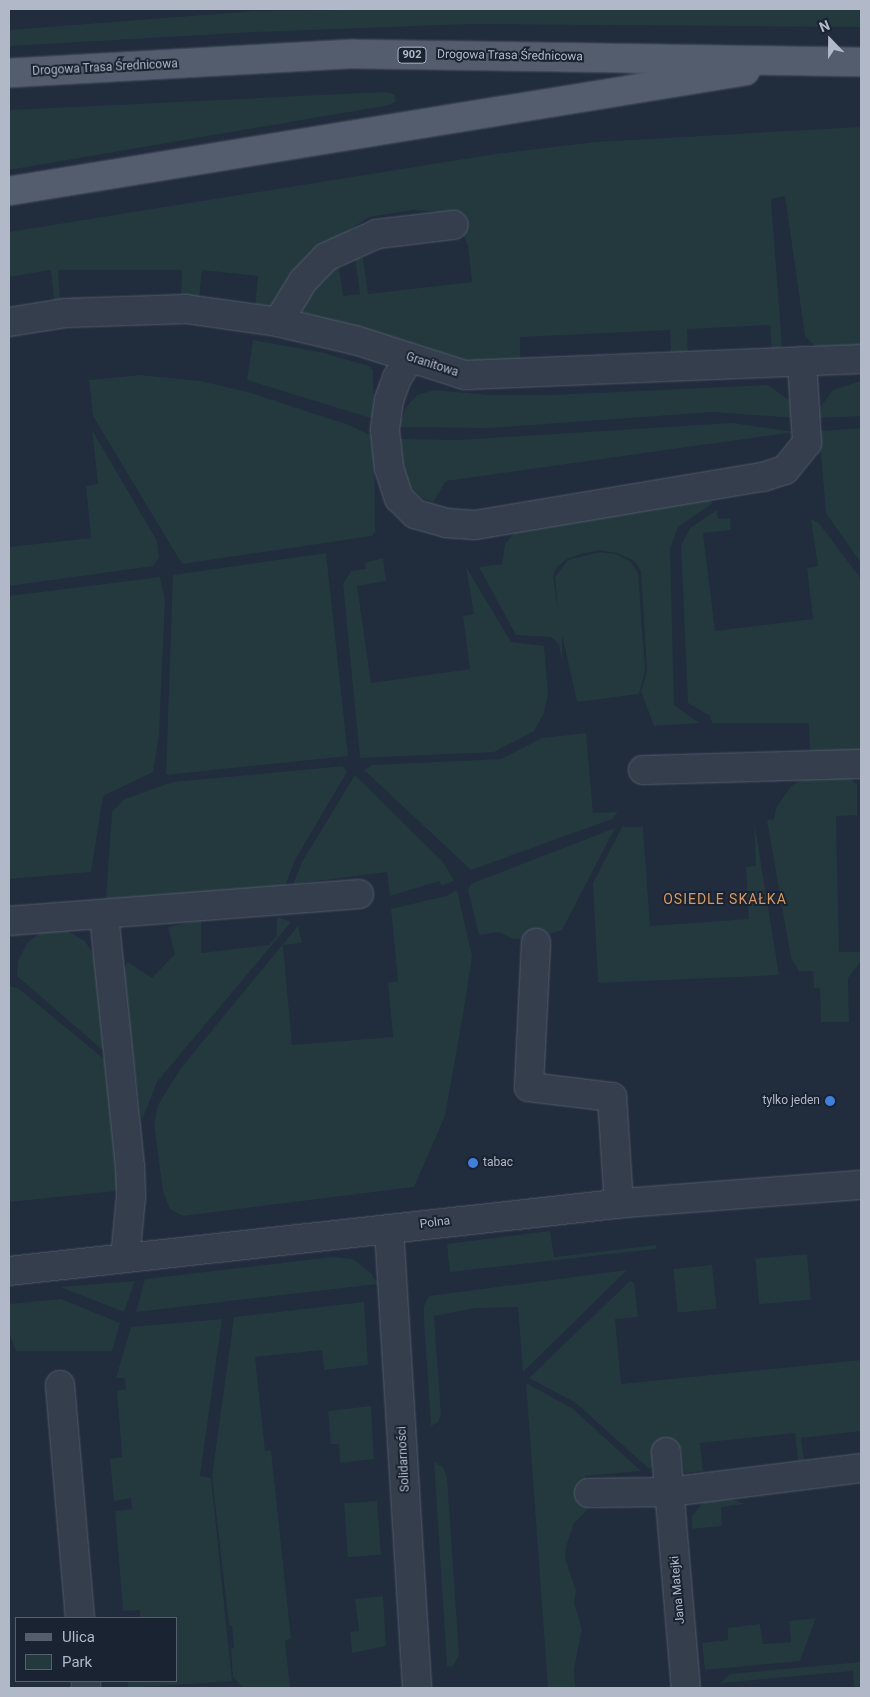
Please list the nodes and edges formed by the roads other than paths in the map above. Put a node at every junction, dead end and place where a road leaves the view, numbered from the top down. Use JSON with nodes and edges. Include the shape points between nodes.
{"nodes":[{"id":1,"x":816,"y":59,"type":"junction"},
{"id":2,"x":861,"y":62,"type":"edge"},
{"id":3,"x":9,"y":73,"type":"edge"},
{"id":4,"x":9,"y":191,"type":"edge"},
{"id":5,"x":453,"y":224,"type":"dead end"},
{"id":6,"x":9,"y":322,"type":"edge"},
{"id":7,"x":278,"y":322,"type":"junction"},
{"id":8,"x":410,"y":358,"type":"junction"},
{"id":9,"x":861,"y":359,"type":"edge"},
{"id":10,"x":802,"y":361,"type":"junction"},
{"id":11,"x":861,"y":764,"type":"edge"},
{"id":12,"x":643,"y":770,"type":"dead end"},
{"id":13,"x":359,"y":894,"type":"dead end"},
{"id":14,"x":104,"y":915,"type":"junction"},
{"id":15,"x":9,"y":921,"type":"edge"},
{"id":16,"x":536,"y":943,"type":"dead end"},
{"id":17,"x":861,"y":1185,"type":"edge"},
{"id":18,"x":620,"y":1204,"type":"junction"},
{"id":19,"x":390,"y":1229,"type":"junction"},
{"id":20,"x":125,"y":1258,"type":"junction"},
{"id":21,"x":9,"y":1271,"type":"edge"},
{"id":22,"x":60,"y":1384,"type":"dead end"},
{"id":23,"x":666,"y":1452,"type":"dead end"},
{"id":24,"x":861,"y":1468,"type":"edge"},
{"id":25,"x":669,"y":1492,"type":"junction"},
{"id":26,"x":589,"y":1493,"type":"dead end"},
{"id":27,"x":80,"y":1617,"type":"edge"},
{"id":28,"x":417,"y":1688,"type":"edge"},
{"id":29,"x":686,"y":1688,"type":"edge"}],
"edges":[{"from":1,"to":2,"type":"main road","name":"Drogowa Trasa Średnicowa","number":"902"},
{"from":1,"to":3,"type":"main road","name":"Drogowa Trasa Średnicowa","number":"902","via":[[353,54]]},
{"from":1,"to":4,"type":"main road"},
{"from":5,"to":7,"type":"street","via":[[377,234],[326,257],[303,282]]},
{"from":6,"to":7,"type":"street","name":"Granitowa","via":[[66,313],[186,309]]},
{"from":7,"to":8,"type":"street","name":"Granitowa","via":[[355,340]]},
{"from":8,"to":10,"type":"street","name":"Granitowa","via":[[465,375]]},
{"from":8,"to":10,"type":"street","via":[[397,378],[389,400],[385,430],[389,468],[399,498],[414,514],[446,523],[475,525],[763,477],[785,470],[807,443]]},
{"from":9,"to":10,"type":"street","name":"Granitowa"},
{"from":11,"to":12,"type":"street"},
{"from":13,"to":14,"type":"street"},
{"from":14,"to":15,"type":"street"},
{"from":14,"to":20,"type":"street","via":[[130,1166],[131,1197]]},
{"from":16,"to":18,"type":"street","via":[[529,1088],[612,1097]]},
{"from":17,"to":18,"type":"street","name":"Polna"},
{"from":18,"to":19,"type":"street","name":"Polna"},
{"from":19,"to":20,"type":"street","name":"Polna"},
{"from":19,"to":28,"type":"street","name":"Solidarności"},
{"from":20,"to":21,"type":"street","name":"Polna"},
{"from":22,"to":27,"type":"street"},
{"from":23,"to":25,"type":"street","name":"Jana Matejki"},
{"from":24,"to":25,"type":"street"},
{"from":25,"to":26,"type":"street"},
{"from":25,"to":29,"type":"street","name":"Jana Matejki"}]}
